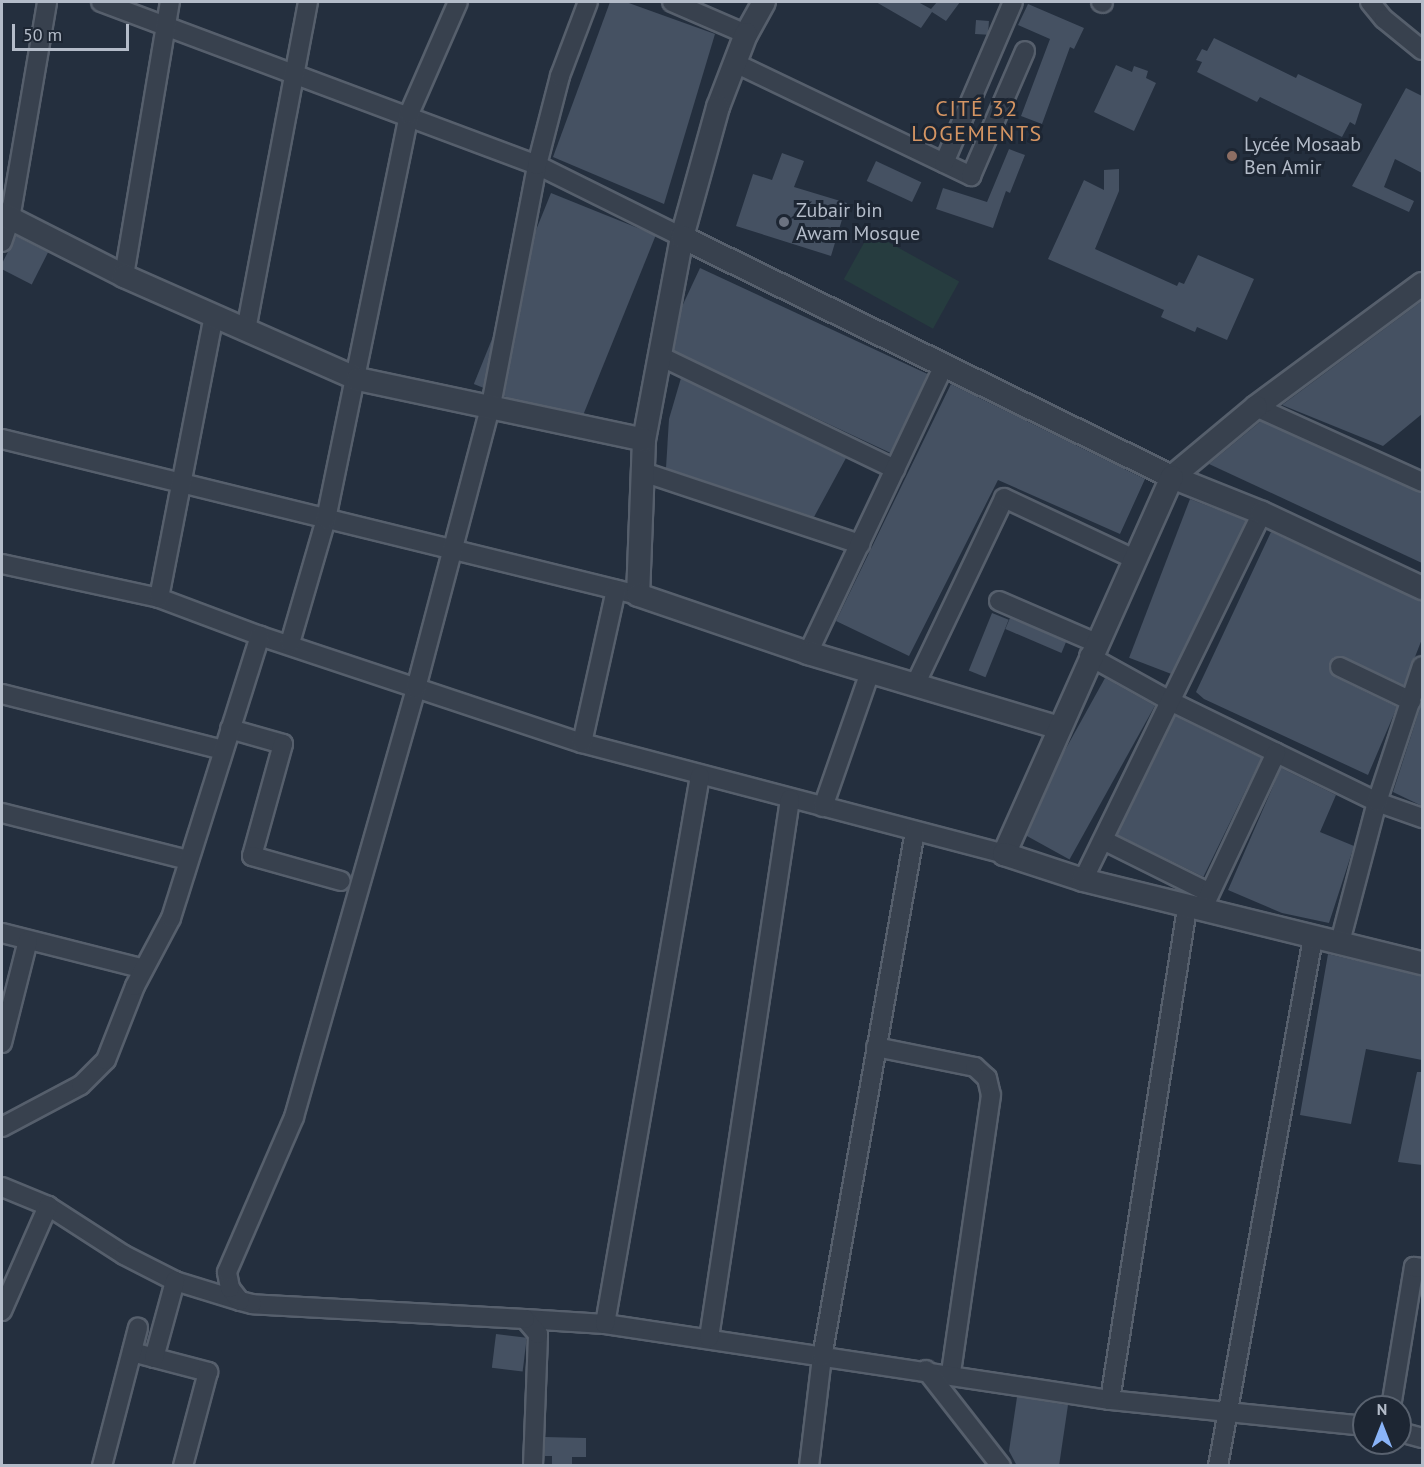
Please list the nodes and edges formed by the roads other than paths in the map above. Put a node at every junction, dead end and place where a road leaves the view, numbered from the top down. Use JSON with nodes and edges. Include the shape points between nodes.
{"nodes":[{"id":1,"x":47,"y":2,"type":"edge"},
{"id":2,"x":101,"y":2,"type":"edge"},
{"id":3,"x":170,"y":2,"type":"edge"},
{"id":4,"x":308,"y":2,"type":"edge"},
{"id":5,"x":458,"y":2,"type":"edge"},
{"id":6,"x":588,"y":2,"type":"edge"},
{"id":7,"x":672,"y":2,"type":"edge"},
{"id":8,"x":764,"y":2,"type":"edge"},
{"id":9,"x":1013,"y":2,"type":"edge"},
{"id":10,"x":1370,"y":2,"type":"edge"},
{"id":11,"x":165,"y":23,"type":"junction"},
{"id":12,"x":746,"y":34,"type":"junction"},
{"id":13,"x":1422,"y":50,"type":"edge"},
{"id":14,"x":1025,"y":51,"type":"dead end"},
{"id":15,"x":735,"y":63,"type":"junction"},
{"id":16,"x":294,"y":71,"type":"junction"},
{"id":17,"x":409,"y":114,"type":"junction"},
{"id":18,"x":944,"y":163,"type":"junction"},
{"id":19,"x":537,"y":165,"type":"junction"},
{"id":20,"x":6,"y":216,"type":"edge"},
{"id":21,"x":682,"y":237,"type":"junction"},
{"id":22,"x":2,"y":242,"type":"edge"},
{"id":23,"x":124,"y":276,"type":"junction"},
{"id":24,"x":1422,"y":284,"type":"edge"},
{"id":25,"x":214,"y":316,"type":"junction"},
{"id":26,"x":246,"y":330,"type":"junction"},
{"id":27,"x":660,"y":356,"type":"junction"},
{"id":28,"x":943,"y":367,"type":"junction"},
{"id":29,"x":357,"y":379,"type":"junction"},
{"id":30,"x":490,"y":405,"type":"junction"},
{"id":31,"x":1256,"y":407,"type":"junction"},
{"id":32,"x":2,"y":439,"type":"edge"},
{"id":33,"x":644,"y":440,"type":"junction"},
{"id":34,"x":895,"y":469,"type":"junction"},
{"id":35,"x":643,"y":472,"type":"junction"},
{"id":36,"x":1172,"y":477,"type":"junction"},
{"id":37,"x":1422,"y":482,"type":"edge"},
{"id":38,"x":183,"y":484,"type":"junction"},
{"id":39,"x":1262,"y":513,"type":"junction"},
{"id":40,"x":326,"y":519,"type":"junction"},
{"id":41,"x":860,"y":544,"type":"junction"},
{"id":42,"x":454,"y":550,"type":"junction"},
{"id":43,"x":1134,"y":559,"type":"junction"},
{"id":44,"x":2,"y":564,"type":"edge"},
{"id":45,"x":1422,"y":588,"type":"edge"},
{"id":46,"x":616,"y":590,"type":"junction"},
{"id":47,"x":638,"y":595,"type":"junction"},
{"id":48,"x":159,"y":598,"type":"junction"},
{"id":49,"x":999,"y":601,"type":"dead end"},
{"id":50,"x":260,"y":636,"type":"junction"},
{"id":51,"x":290,"y":643,"type":"junction"},
{"id":52,"x":1092,"y":650,"type":"junction"},
{"id":53,"x":808,"y":654,"type":"junction"},
{"id":54,"x":1422,"y":666,"type":"edge"},
{"id":55,"x":1340,"y":667,"type":"dead end"},
{"id":56,"x":870,"y":672,"type":"junction"},
{"id":57,"x":915,"y":685,"type":"junction"},
{"id":58,"x":416,"y":688,"type":"junction"},
{"id":59,"x":2,"y":694,"type":"edge"},
{"id":60,"x":1411,"y":701,"type":"junction"},
{"id":61,"x":1172,"y":702,"type":"junction"},
{"id":62,"x":1059,"y":728,"type":"junction"},
{"id":63,"x":230,"y":729,"type":"junction"},
{"id":64,"x":582,"y":743,"type":"junction"},
{"id":65,"x":223,"y":750,"type":"junction"},
{"id":66,"x":1276,"y":753,"type":"junction"},
{"id":67,"x":700,"y":776,"type":"junction"},
{"id":68,"x":790,"y":799,"type":"junction"},
{"id":69,"x":1377,"y":802,"type":"junction"},
{"id":70,"x":823,"y":807,"type":"junction"},
{"id":71,"x":2,"y":813,"type":"edge"},
{"id":72,"x":1422,"y":818,"type":"edge"},
{"id":73,"x":915,"y":831,"type":"junction"},
{"id":74,"x":1103,"y":840,"type":"junction"},
{"id":75,"x":1004,"y":854,"type":"junction"},
{"id":76,"x":188,"y":860,"type":"junction"},
{"id":77,"x":1083,"y":880,"type":"junction"},
{"id":78,"x":341,"y":881,"type":"dead end"},
{"id":79,"x":1200,"y":903,"type":"junction"},
{"id":80,"x":2,"y":933,"type":"edge"},
{"id":81,"x":1313,"y":938,"type":"junction"},
{"id":82,"x":28,"y":940,"type":"junction"},
{"id":83,"x":1340,"y":942,"type":"junction"},
{"id":84,"x":1422,"y":963,"type":"edge"},
{"id":85,"x":144,"y":969,"type":"junction"},
{"id":86,"x":2,"y":1043,"type":"edge"},
{"id":87,"x":876,"y":1047,"type":"junction"},
{"id":88,"x":2,"y":1127,"type":"edge"},
{"id":89,"x":2,"y":1187,"type":"edge"},
{"id":90,"x":48,"y":1206,"type":"junction"},
{"id":91,"x":1422,"y":1268,"type":"edge"},
{"id":92,"x":175,"y":1281,"type":"junction"},
{"id":93,"x":240,"y":1301,"type":"junction"},
{"id":94,"x":2,"y":1311,"type":"edge"},
{"id":95,"x":525,"y":1319,"type":"junction"},
{"id":96,"x":605,"y":1324,"type":"junction"},
{"id":97,"x":138,"y":1328,"type":"dead end"},
{"id":98,"x":709,"y":1338,"type":"junction"},
{"id":99,"x":132,"y":1352,"type":"junction"},
{"id":100,"x":822,"y":1357,"type":"junction"},
{"id":101,"x":154,"y":1358,"type":"junction"},
{"id":102,"x":926,"y":1370,"type":"junction"},
{"id":103,"x":951,"y":1374,"type":"junction"},
{"id":104,"x":1393,"y":1395,"type":"edge"},
{"id":105,"x":1110,"y":1400,"type":"junction"},
{"id":106,"x":1228,"y":1412,"type":"junction"},
{"id":107,"x":1352,"y":1425,"type":"edge"},
{"id":108,"x":102,"y":1466,"type":"edge"},
{"id":109,"x":183,"y":1466,"type":"edge"},
{"id":110,"x":533,"y":1466,"type":"edge"},
{"id":111,"x":808,"y":1466,"type":"edge"},
{"id":112,"x":1001,"y":1466,"type":"edge"},
{"id":113,"x":1218,"y":1466,"type":"edge"}],
"edges":[{"from":1,"to":20,"type":"street"},
{"from":2,"to":11,"type":"street"},
{"from":3,"to":11,"type":"street"},
{"from":4,"to":16,"type":"street"},
{"from":5,"to":17,"type":"street"},
{"from":6,"to":19,"type":"street","via":[[560,76]]},
{"from":7,"to":12,"type":"street"},
{"from":8,"to":12,"type":"street"},
{"from":9,"to":18,"type":"street"},
{"from":10,"to":13,"type":"street"},
{"from":11,"to":16,"type":"street"},
{"from":11,"to":23,"type":"street"},
{"from":12,"to":15,"type":"street"},
{"from":14,"to":18,"type":"street","via":[[971,176]]},
{"from":15,"to":18,"type":"street"},
{"from":15,"to":21,"type":"street"},
{"from":16,"to":17,"type":"street"},
{"from":16,"to":26,"type":"street"},
{"from":17,"to":19,"type":"street"},
{"from":17,"to":29,"type":"street"},
{"from":19,"to":21,"type":"street"},
{"from":19,"to":30,"type":"street"},
{"from":20,"to":22,"type":"street"},
{"from":20,"to":23,"type":"street"},
{"from":21,"to":27,"type":"street"},
{"from":21,"to":28,"type":"street"},
{"from":23,"to":25,"type":"street"},
{"from":24,"to":31,"type":"street"},
{"from":25,"to":26,"type":"street"},
{"from":25,"to":38,"type":"street"},
{"from":26,"to":29,"type":"street"},
{"from":27,"to":33,"type":"street"},
{"from":27,"to":34,"type":"street"},
{"from":28,"to":34,"type":"street"},
{"from":28,"to":36,"type":"street"},
{"from":29,"to":30,"type":"street"},
{"from":29,"to":40,"type":"street"},
{"from":30,"to":33,"type":"street"},
{"from":30,"to":42,"type":"street"},
{"from":31,"to":36,"type":"street"},
{"from":31,"to":37,"type":"street"},
{"from":32,"to":38,"type":"street"},
{"from":33,"to":35,"type":"street"},
{"from":34,"to":41,"type":"street"},
{"from":35,"to":41,"type":"street"},
{"from":35,"to":47,"type":"street"},
{"from":36,"to":39,"type":"street"},
{"from":36,"to":43,"type":"street"},
{"from":38,"to":40,"type":"street"},
{"from":38,"to":48,"type":"street"},
{"from":39,"to":45,"type":"street"},
{"from":39,"to":61,"type":"street"},
{"from":40,"to":42,"type":"street"},
{"from":40,"to":51,"type":"street"},
{"from":41,"to":53,"type":"street"},
{"from":42,"to":46,"type":"street"},
{"from":42,"to":58,"type":"street"},
{"from":43,"to":52,"type":"street"},
{"from":43,"to":57,"type":"street","via":[[1004,498]]},
{"from":44,"to":48,"type":"street"},
{"from":46,"to":47,"type":"street"},
{"from":46,"to":64,"type":"street"},
{"from":47,"to":53,"type":"street"},
{"from":48,"to":50,"type":"street"},
{"from":49,"to":52,"type":"street"},
{"from":50,"to":51,"type":"street"},
{"from":50,"to":63,"type":"street"},
{"from":51,"to":58,"type":"street"},
{"from":52,"to":61,"type":"street"},
{"from":52,"to":62,"type":"street"},
{"from":53,"to":56,"type":"street"},
{"from":54,"to":60,"type":"street"},
{"from":55,"to":60,"type":"street"},
{"from":56,"to":57,"type":"street"},
{"from":56,"to":70,"type":"street"},
{"from":57,"to":62,"type":"street"},
{"from":58,"to":64,"type":"street"},
{"from":58,"to":93,"type":"street","via":[[294,1117],[227,1272],[230,1288]]},
{"from":59,"to":65,"type":"street"},
{"from":60,"to":69,"type":"street"},
{"from":61,"to":66,"type":"street"},
{"from":61,"to":74,"type":"street"},
{"from":62,"to":75,"type":"street"},
{"from":63,"to":65,"type":"street"},
{"from":63,"to":78,"type":"street","via":[[283,744],[252,856]]},
{"from":64,"to":67,"type":"street"},
{"from":65,"to":76,"type":"street"},
{"from":66,"to":69,"type":"street"},
{"from":66,"to":79,"type":"street"},
{"from":67,"to":68,"type":"street"},
{"from":67,"to":96,"type":"street"},
{"from":68,"to":70,"type":"street"},
{"from":68,"to":98,"type":"street"},
{"from":69,"to":72,"type":"street"},
{"from":69,"to":83,"type":"street"},
{"from":70,"to":73,"type":"street"},
{"from":71,"to":76,"type":"street"},
{"from":73,"to":75,"type":"street"},
{"from":73,"to":87,"type":"street"},
{"from":74,"to":77,"type":"street"},
{"from":74,"to":79,"type":"street"},
{"from":75,"to":77,"type":"street"},
{"from":76,"to":85,"type":"street","via":[[171,918]]},
{"from":77,"to":79,"type":"street"},
{"from":79,"to":81,"type":"street"},
{"from":79,"to":105,"type":"street"},
{"from":80,"to":82,"type":"street"},
{"from":81,"to":83,"type":"street"},
{"from":81,"to":106,"type":"street"},
{"from":82,"to":85,"type":"street"},
{"from":82,"to":86,"type":"street"},
{"from":83,"to":84,"type":"street"},
{"from":85,"to":88,"type":"street","via":[[106,1060],[95,1075]]},
{"from":87,"to":100,"type":"street"},
{"from":87,"to":103,"type":"street","via":[[975,1067],[987,1078],[992,1095]]},
{"from":89,"to":90,"type":"street"},
{"from":90,"to":92,"type":"street","via":[[124,1255]]},
{"from":90,"to":94,"type":"street"},
{"from":91,"to":104,"type":"street","via":[[1414,1267]]},
{"from":92,"to":93,"type":"street"},
{"from":92,"to":101,"type":"street"},
{"from":93,"to":95,"type":"street"},
{"from":95,"to":96,"type":"street"},
{"from":95,"to":110,"type":"street","via":[[538,1334]]},
{"from":96,"to":98,"type":"street"},
{"from":97,"to":99,"type":"street"},
{"from":98,"to":100,"type":"street"},
{"from":99,"to":101,"type":"street"},
{"from":99,"to":108,"type":"street"},
{"from":100,"to":102,"type":"street"},
{"from":100,"to":111,"type":"street"},
{"from":101,"to":109,"type":"street","via":[[208,1372]]},
{"from":102,"to":103,"type":"street"},
{"from":102,"to":112,"type":"street"},
{"from":103,"to":105,"type":"street"},
{"from":105,"to":106,"type":"street"},
{"from":106,"to":107,"type":"street"},
{"from":106,"to":113,"type":"street"}]}
